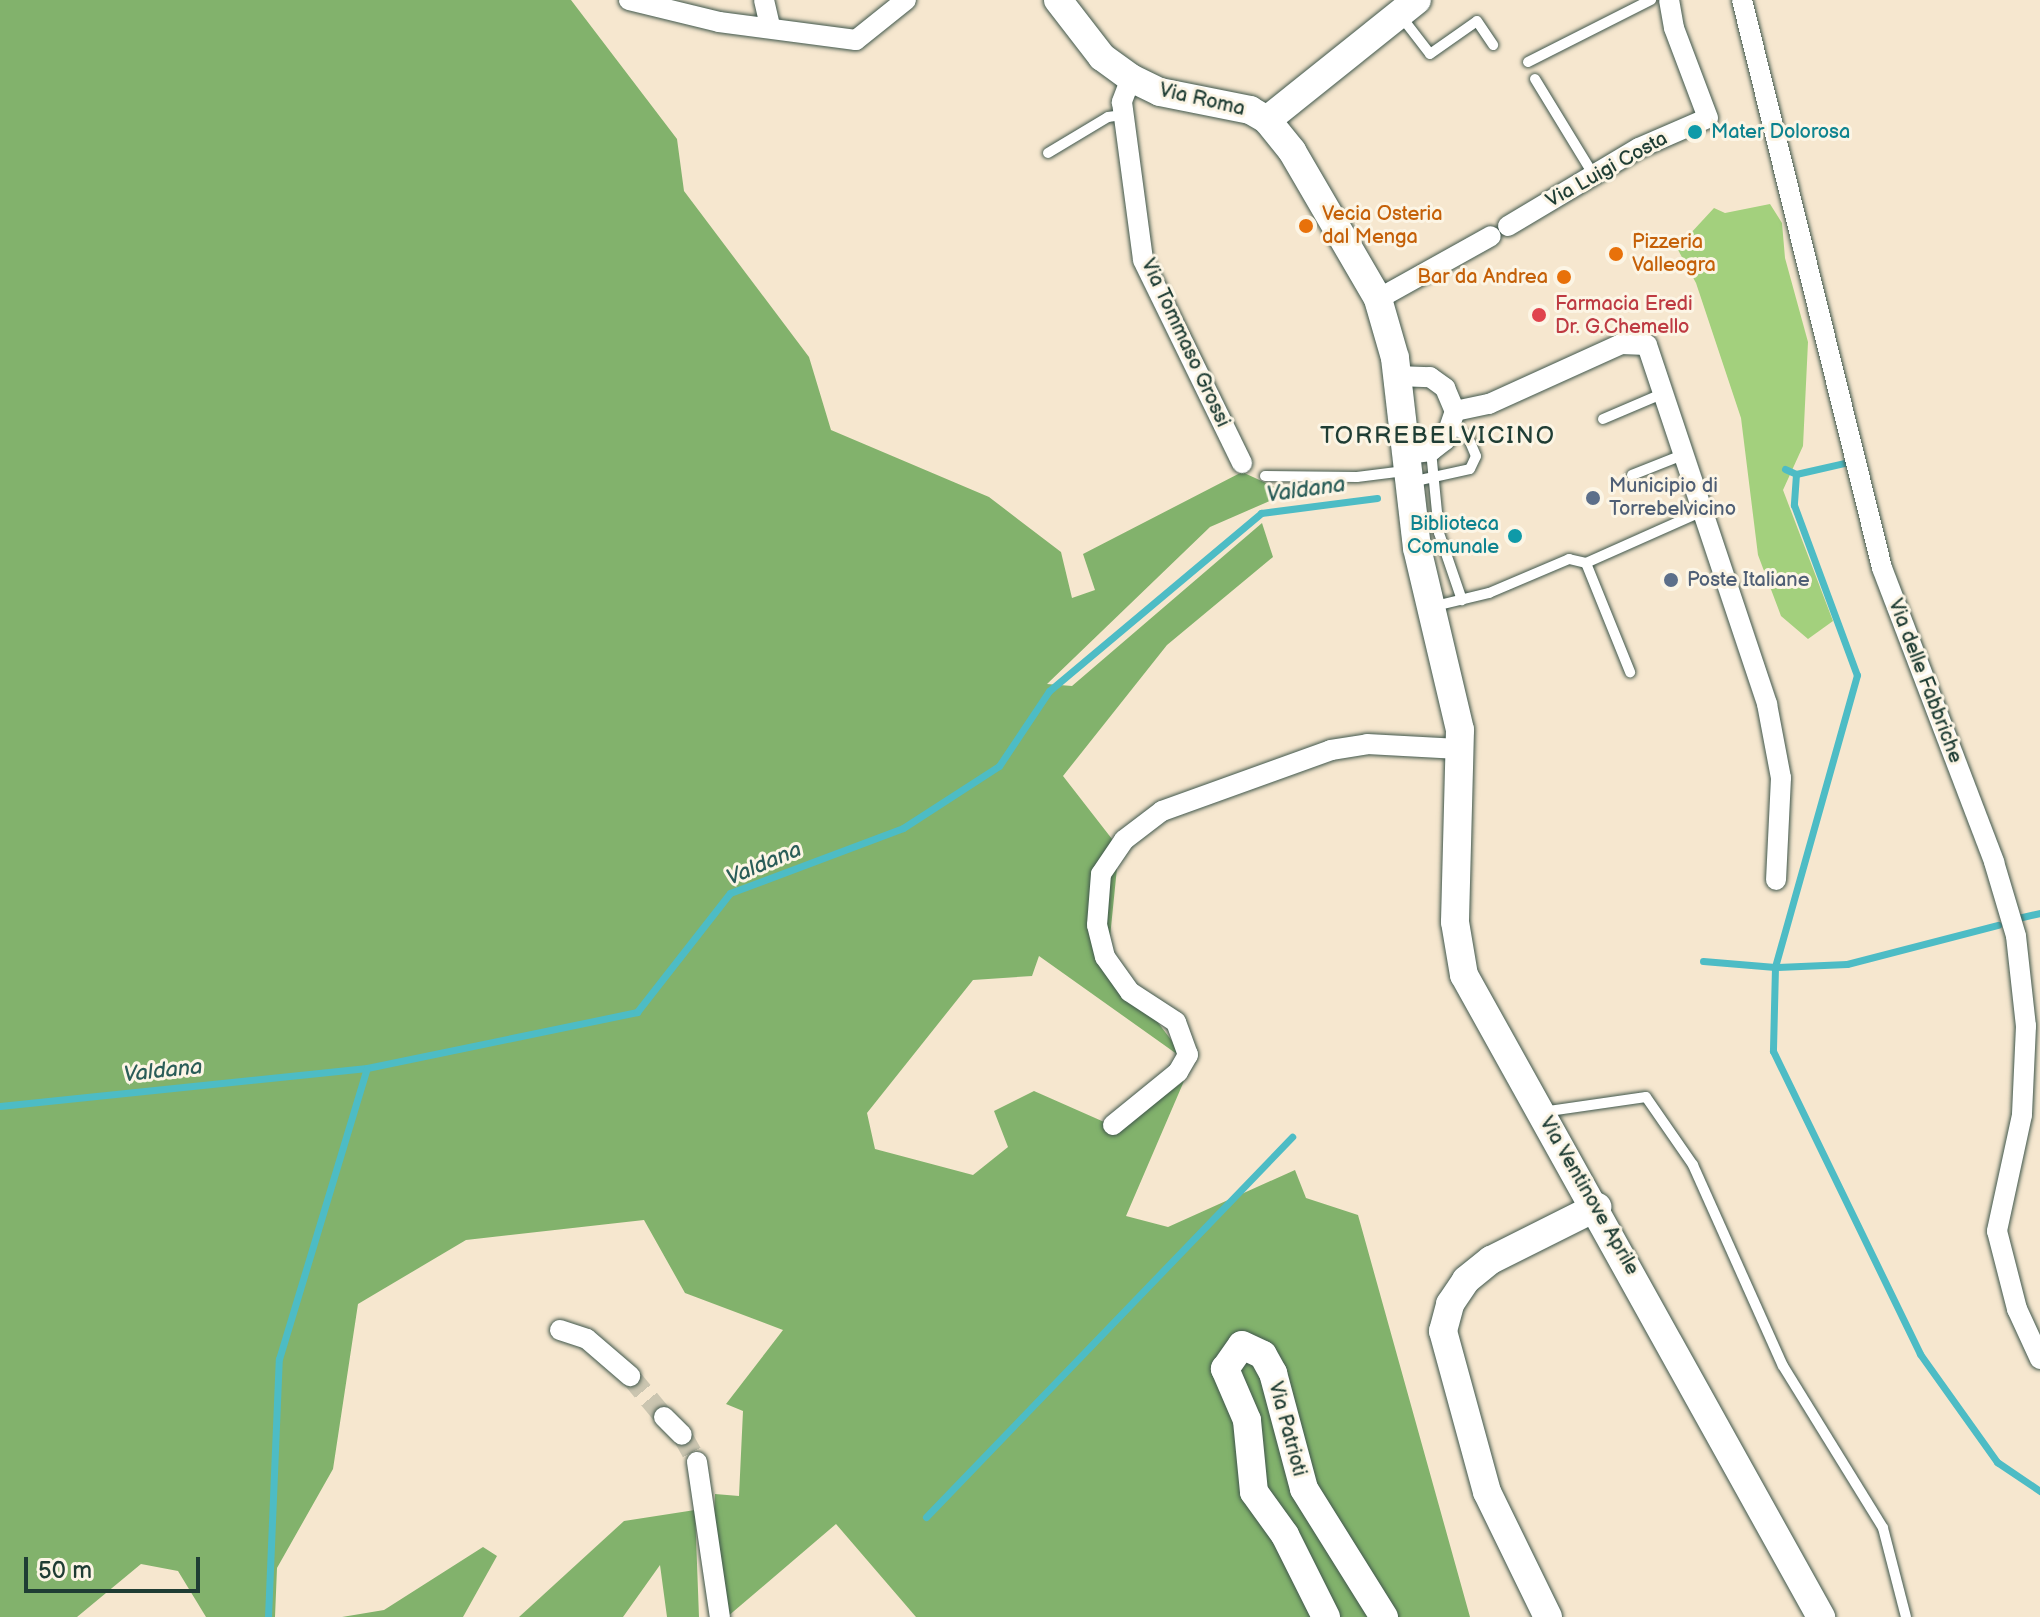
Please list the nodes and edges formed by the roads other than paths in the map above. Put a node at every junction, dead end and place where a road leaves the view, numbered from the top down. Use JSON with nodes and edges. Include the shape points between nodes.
{"nodes":[{"id":1,"x":629,"y":0,"type":"edge"},
{"id":2,"x":764,"y":0,"type":"edge"},
{"id":3,"x":906,"y":0,"type":"edge"},
{"id":4,"x":1058,"y":0,"type":"edge"},
{"id":5,"x":1651,"y":0,"type":"edge"},
{"id":6,"x":1669,"y":0,"type":"edge"},
{"id":7,"x":1742,"y":0,"type":"edge"},
{"id":8,"x":1405,"y":6,"type":"edge"},
{"id":9,"x":770,"y":26,"type":"junction"},
{"id":10,"x":1493,"y":45,"type":"dead end"},
{"id":11,"x":1528,"y":62,"type":"dead end"},
{"id":12,"x":1131,"y":78,"type":"junction"},
{"id":13,"x":1535,"y":79,"type":"dead end"},
{"id":14,"x":1123,"y":115,"type":"junction"},
{"id":15,"x":1267,"y":120,"type":"junction"},
{"id":16,"x":1048,"y":153,"type":"dead end"},
{"id":17,"x":1593,"y":174,"type":"junction"},
{"id":18,"x":1378,"y":299,"type":"junction"},
{"id":19,"x":1397,"y":376,"type":"junction"},
{"id":20,"x":1666,"y":392,"type":"junction"},
{"id":21,"x":1453,"y":419,"type":"junction"},
{"id":22,"x":1603,"y":419,"type":"dead end"},
{"id":23,"x":1685,"y":454,"type":"junction"},
{"id":24,"x":1242,"y":463,"type":"dead end"},
{"id":25,"x":1417,"y":468,"type":"junction"},
{"id":26,"x":1632,"y":475,"type":"dead end"},
{"id":27,"x":1265,"y":476,"type":"dead end"},
{"id":28,"x":1705,"y":511,"type":"junction"},
{"id":29,"x":1586,"y":563,"type":"junction"},
{"id":30,"x":1462,"y":600,"type":"junction"},
{"id":31,"x":1430,"y":607,"type":"junction"},
{"id":32,"x":1630,"y":672,"type":"dead end"},
{"id":33,"x":1459,"y":749,"type":"junction"},
{"id":34,"x":1776,"y":880,"type":"dead end"},
{"id":35,"x":1542,"y":1112,"type":"junction"},
{"id":36,"x":1113,"y":1125,"type":"dead end"},
{"id":37,"x":1597,"y":1207,"type":"junction"},
{"id":38,"x":560,"y":1330,"type":"dead end"},
{"id":39,"x":2040,"y":1359,"type":"edge"},
{"id":40,"x":630,"y":1376,"type":"tunnel mouth"},
{"id":41,"x":664,"y":1417,"type":"tunnel mouth"},
{"id":42,"x":682,"y":1435,"type":"tunnel mouth"},
{"id":43,"x":697,"y":1462,"type":"tunnel mouth"},
{"id":44,"x":720,"y":1617,"type":"edge"},
{"id":45,"x":1326,"y":1617,"type":"edge"},
{"id":46,"x":1384,"y":1617,"type":"edge"},
{"id":47,"x":1548,"y":1617,"type":"edge"},
{"id":48,"x":1821,"y":1617,"type":"edge"},
{"id":49,"x":1906,"y":1617,"type":"edge"}],
"edges":[{"from":1,"to":9,"type":"street","via":[[719,22]]},
{"from":2,"to":9,"type":"street"},
{"from":3,"to":9,"type":"street","via":[[856,40]]},
{"from":4,"to":12,"type":"main road","name":"Via Roma","via":[[1102,57]]},
{"from":5,"to":11,"type":"lane"},
{"from":6,"to":17,"type":"street","name":"Via Luigi Costa","via":[[1674,28],[1708,118]]},
{"from":7,"to":39,"type":"street","name":"Via delle Fabbriche","via":[[1882,568],[1994,862],[2016,936],[2026,1026],[2022,1115],[1997,1231],[2017,1309]]},
{"from":8,"to":10,"type":"lane","via":[[1430,54],[1477,21]]},
{"from":8,"to":15,"type":"main road"},
{"from":12,"to":14,"type":"street","name":"Via Tommaso Grossi","via":[[1123,93]]},
{"from":12,"to":15,"type":"main road","name":"Via Roma","via":[[1160,92],[1250,110]]},
{"from":13,"to":17,"type":"lane"},
{"from":14,"to":16,"type":"lane","via":[[1108,117]]},
{"from":14,"to":24,"type":"street","name":"Via Tommaso Grossi","via":[[1143,260]]},
{"from":15,"to":18,"type":"main road","name":"Via Roma","via":[[1292,151]]},
{"from":17,"to":18,"type":"street","name":"Via Luigi Costa"},
{"from":18,"to":19,"type":"main road","name":"Via Roma"},
{"from":19,"to":21,"type":"street","via":[[1430,377],[1445,388]]},
{"from":19,"to":25,"type":"main road","name":"Via Ventinove Aprile"},
{"from":20,"to":21,"type":"street","via":[[1647,345],[1621,344]]},
{"from":20,"to":22,"type":"lane"},
{"from":20,"to":23,"type":"street"},
{"from":21,"to":25,"type":"street"},
{"from":21,"to":25,"type":"lane","via":[[1476,456],[1470,469]]},
{"from":23,"to":26,"type":"lane"},
{"from":23,"to":28,"type":"street"},
{"from":25,"to":27,"type":"lane","via":[[1357,477]]},
{"from":25,"to":30,"type":"lane"},
{"from":25,"to":31,"type":"main road","name":"Via Ventinove Aprile"},
{"from":28,"to":29,"type":"lane"},
{"from":28,"to":34,"type":"street","via":[[1754,658],[1775,742],[1781,778]]},
{"from":29,"to":30,"type":"lane","via":[[1569,559]]},
{"from":29,"to":32,"type":"lane"},
{"from":30,"to":31,"type":"lane"},
{"from":31,"to":33,"type":"main road","name":"Via Ventinove Aprile","via":[[1455,697]]},
{"from":33,"to":35,"type":"main road","name":"Via Ventinove Aprile","via":[[1457,950],[1481,1006]]},
{"from":33,"to":36,"type":"street","via":[[1367,744],[1331,750],[1179,804],[1124,840],[1101,874],[1097,925],[1105,957],[1130,992],[1176,1022],[1188,1055],[1178,1072]]},
{"from":35,"to":37,"type":"main road","name":"Via Ventinove Aprile"},
{"from":35,"to":49,"type":"lane","via":[[1646,1097],[1693,1165],[1783,1366],[1883,1528]]},
{"from":37,"to":47,"type":"main road","via":[[1491,1260],[1466,1280],[1450,1304],[1443,1331],[1487,1492]]},
{"from":37,"to":48,"type":"main road","name":"Via Ventinove Aprile"},
{"from":38,"to":40,"type":"street","via":[[587,1339]]},
{"from":41,"to":42,"type":"street"},
{"from":43,"to":44,"type":"street"},
{"from":45,"to":46,"type":"main road","name":"Via Patrioti","via":[[1285,1535],[1254,1492],[1247,1420],[1225,1369],[1242,1345],[1263,1355],[1273,1373],[1304,1489]]}]}
